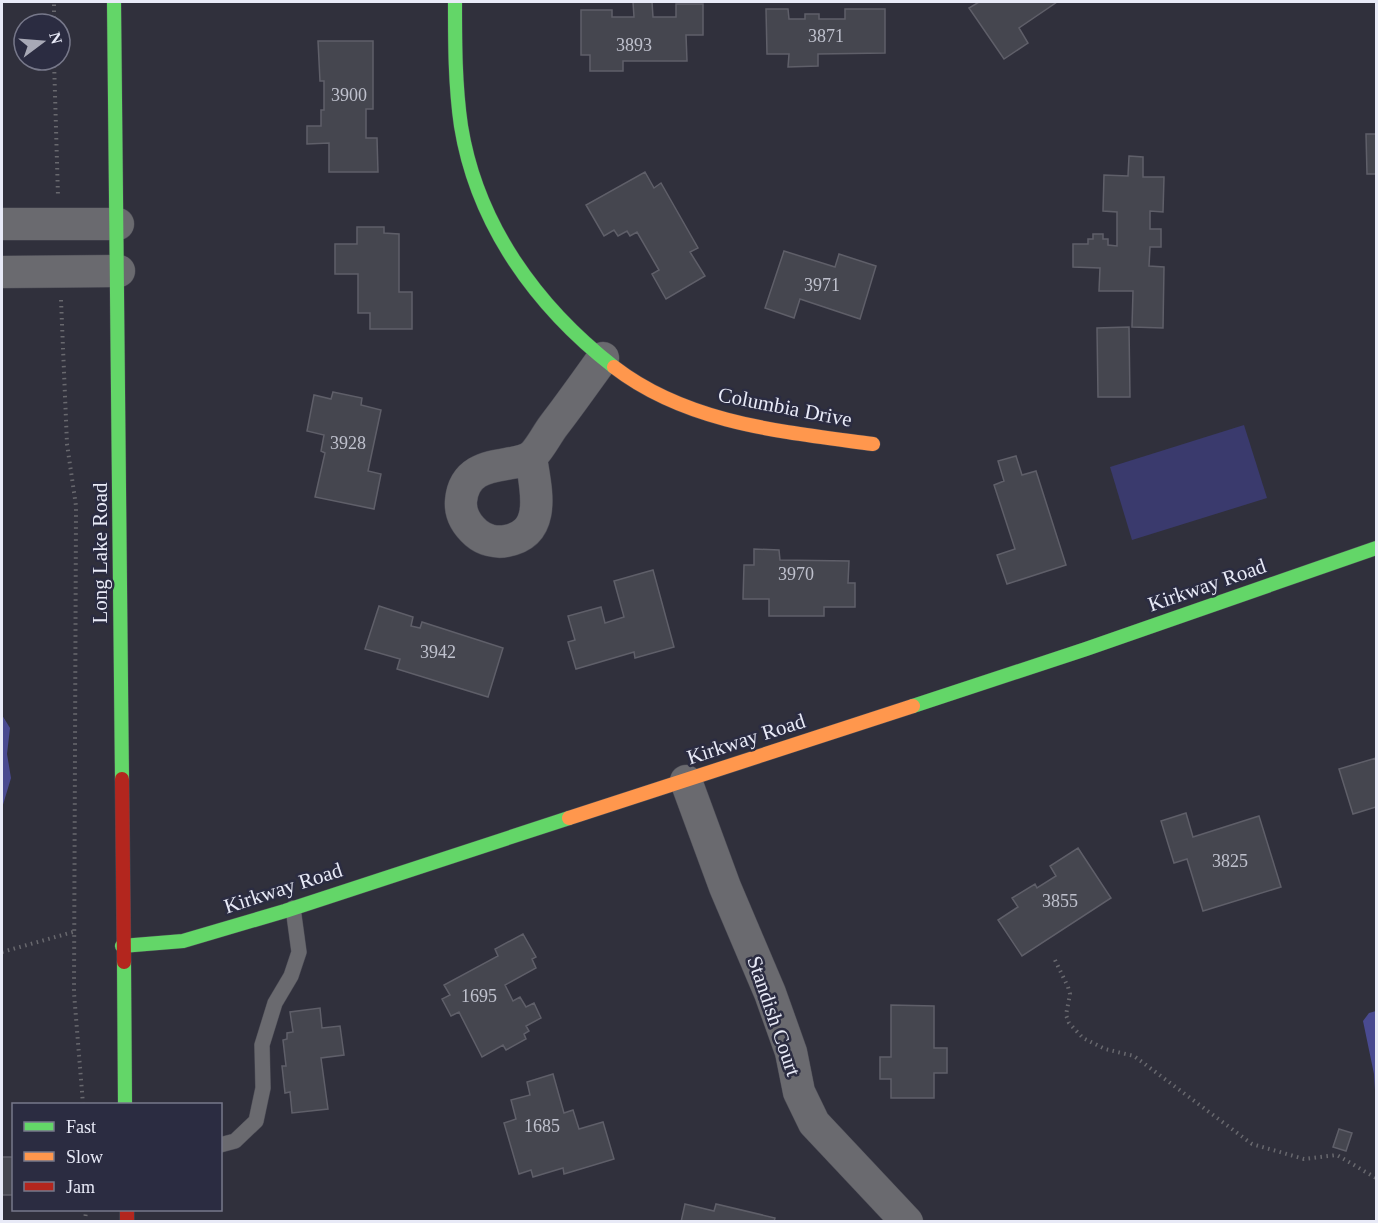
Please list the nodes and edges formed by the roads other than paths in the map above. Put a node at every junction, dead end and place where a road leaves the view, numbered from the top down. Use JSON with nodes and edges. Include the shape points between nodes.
{"nodes":[{"id":1,"x":114,"y":2,"type":"edge"},
{"id":2,"x":455,"y":2,"type":"edge"},
{"id":3,"x":2,"y":224,"type":"edge"},
{"id":4,"x":118,"y":224,"type":"junction"},
{"id":5,"x":119,"y":271,"type":"junction"},
{"id":6,"x":2,"y":272,"type":"edge"},
{"id":7,"x":603,"y":358,"type":"junction"},
{"id":8,"x":873,"y":444,"type":"dead end"},
{"id":9,"x":531,"y":457,"type":"dead end"},
{"id":10,"x":1377,"y":548,"type":"edge"},
{"id":11,"x":686,"y":781,"type":"junction"},
{"id":12,"x":293,"y":909,"type":"junction"},
{"id":13,"x":122,"y":946,"type":"junction"},
{"id":14,"x":125,"y":1103,"type":"edge"},
{"id":15,"x":222,"y":1144,"type":"edge"},
{"id":16,"x":907,"y":1221,"type":"edge"}],
"edges":[{"from":1,"to":4,"type":"street","name":"Long Lake Road"},
{"from":2,"to":7,"type":"street","name":"Columbia Drive","via":[[464,145],[488,216],[511,260],[536,294],[564,326]]},
{"from":3,"to":4,"type":"street"},
{"from":4,"to":5,"type":"street","name":"Long Lake Road"},
{"from":5,"to":6,"type":"street"},
{"from":5,"to":13,"type":"street","name":"Long Lake Road"},
{"from":7,"to":8,"type":"street","name":"Columbia Drive","via":[[653,390],[701,412],[747,425]]},
{"from":7,"to":9,"type":"street"},
{"from":10,"to":11,"type":"street","name":"Kirkway Road"},
{"from":11,"to":12,"type":"street","name":"Kirkway Road"},
{"from":11,"to":16,"type":"street","name":"Standish Court","via":[[770,993],[806,1110]]},
{"from":12,"to":13,"type":"street","name":"Kirkway Road","via":[[183,941]]},
{"from":12,"to":15,"type":"lane","via":[[299,951],[291,976],[275,1003],[262,1045],[264,1088],[256,1121],[235,1141]]},
{"from":13,"to":14,"type":"street","name":"Long Lake Road"}]}
